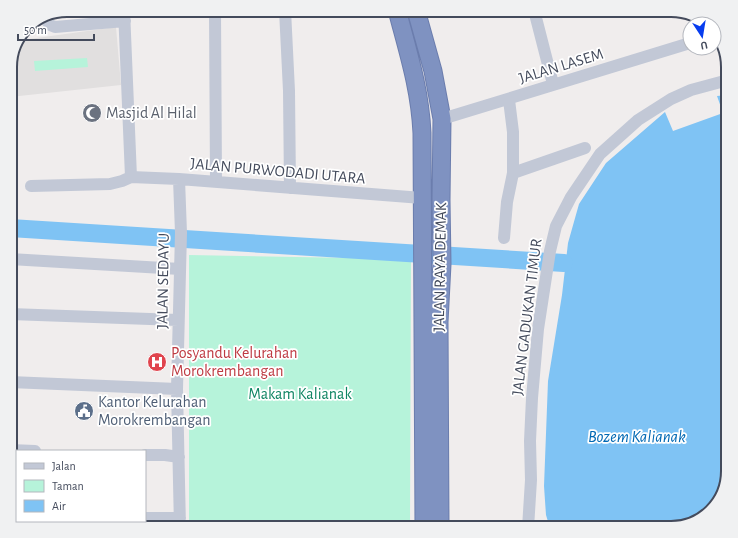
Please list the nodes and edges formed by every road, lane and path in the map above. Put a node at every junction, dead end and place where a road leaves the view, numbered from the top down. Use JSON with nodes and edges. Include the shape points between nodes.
{"nodes":[{"id":1,"x":112,"y":17,"type":"edge"},
{"id":2,"x":124,"y":17,"type":"edge"},
{"id":3,"x":214,"y":17,"type":"edge"},
{"id":4,"x":285,"y":17,"type":"edge"},
{"id":5,"x":398,"y":17,"type":"edge"},
{"id":6,"x":418,"y":17,"type":"edge"},
{"id":7,"x":536,"y":17,"type":"edge"},
{"id":8,"x":47,"y":21,"type":"edge"},
{"id":9,"x":682,"y":45,"type":"edge"},
{"id":10,"x":721,"y":82,"type":"edge"},
{"id":11,"x":553,"y":84,"type":"junction"},
{"id":12,"x":509,"y":100,"type":"junction"},
{"id":13,"x":442,"y":119,"type":"junction"},
{"id":14,"x":585,"y":148,"type":"dead end"},
{"id":15,"x":513,"y":173,"type":"junction"},
{"id":16,"x":131,"y":177,"type":"junction"},
{"id":17,"x":180,"y":179,"type":"junction"},
{"id":18,"x":216,"y":182,"type":"junction"},
{"id":19,"x":30,"y":186,"type":"dead end"},
{"id":20,"x":290,"y":188,"type":"junction"},
{"id":21,"x":422,"y":198,"type":"junction"},
{"id":22,"x":504,"y":238,"type":"dead end"},
{"id":23,"x":17,"y":259,"type":"edge"},
{"id":24,"x":180,"y":269,"type":"junction"},
{"id":25,"x":17,"y":314,"type":"edge"},
{"id":26,"x":178,"y":320,"type":"junction"},
{"id":27,"x":431,"y":339,"type":"junction"},
{"id":28,"x":17,"y":382,"type":"edge"},
{"id":29,"x":177,"y":389,"type":"junction"},
{"id":30,"x":146,"y":455,"type":"edge"},
{"id":31,"x":179,"y":457,"type":"junction"},
{"id":32,"x":146,"y":518,"type":"edge"},
{"id":33,"x":166,"y":521,"type":"edge"},
{"id":34,"x":180,"y":521,"type":"edge"},
{"id":35,"x":424,"y":521,"type":"edge"},
{"id":36,"x":440,"y":521,"type":"edge"},
{"id":37,"x":528,"y":521,"type":"edge"}],
"edges":[{"from":1,"to":8,"type":"street","via":[[55,27]]},
{"from":2,"to":16,"type":"street"},
{"from":3,"to":18,"type":"street"},
{"from":4,"to":20,"type":"street"},
{"from":5,"to":21,"type":"highway","name":"JALAN RAYA DEMAK","via":[[421,107]]},
{"from":6,"to":13,"type":"highway","name":"JALAN RAYA DEMAK","via":[[433,71]]},
{"from":7,"to":11,"type":"street"},
{"from":9,"to":11,"type":"street","name":"JALAN LASEM"},
{"from":10,"to":37,"type":"street","name":"JALAN GADUKAN TIMUR","via":[[670,99],[638,120],[600,154],[571,197],[556,226],[538,329],[532,398]]},
{"from":11,"to":12,"type":"street","name":"JALAN LASEM"},
{"from":12,"to":13,"type":"street","name":"JALAN LASEM"},
{"from":12,"to":15,"type":"street","via":[[513,132]]},
{"from":13,"to":27,"type":"highway","name":"JALAN RAYA DEMAK","via":[[442,264]]},
{"from":14,"to":15,"type":"street"},
{"from":15,"to":22,"type":"street"},
{"from":16,"to":17,"type":"street","name":"JALAN PURWODADI UTARA"},
{"from":16,"to":19,"type":"street","via":[[110,184]]},
{"from":17,"to":18,"type":"street","name":"JALAN PURWODADI UTARA"},
{"from":17,"to":24,"type":"street","name":"JALAN SEDAYU"},
{"from":18,"to":20,"type":"street","name":"JALAN PURWODADI UTARA"},
{"from":20,"to":21,"type":"street","name":"JALAN PURWODADI UTARA"},
{"from":21,"to":27,"type":"highway","name":"JALAN RAYA DEMAK","via":[[422,263]]},
{"from":23,"to":24,"type":"street"},
{"from":24,"to":26,"type":"street","name":"JALAN SEDAYU"},
{"from":25,"to":26,"type":"street"},
{"from":26,"to":29,"type":"street","name":"JALAN SEDAYU"},
{"from":27,"to":35,"type":"highway","name":"JALAN RAYA DEMAK"},
{"from":27,"to":36,"type":"highway","name":"JALAN RAYA DEMAK"},
{"from":28,"to":29,"type":"street"},
{"from":29,"to":31,"type":"street","name":"JALAN SEDAYU"},
{"from":30,"to":31,"type":"street"},
{"from":31,"to":34,"type":"street","name":"JALAN SEDAYU"},
{"from":32,"to":33,"type":"street"}]}
